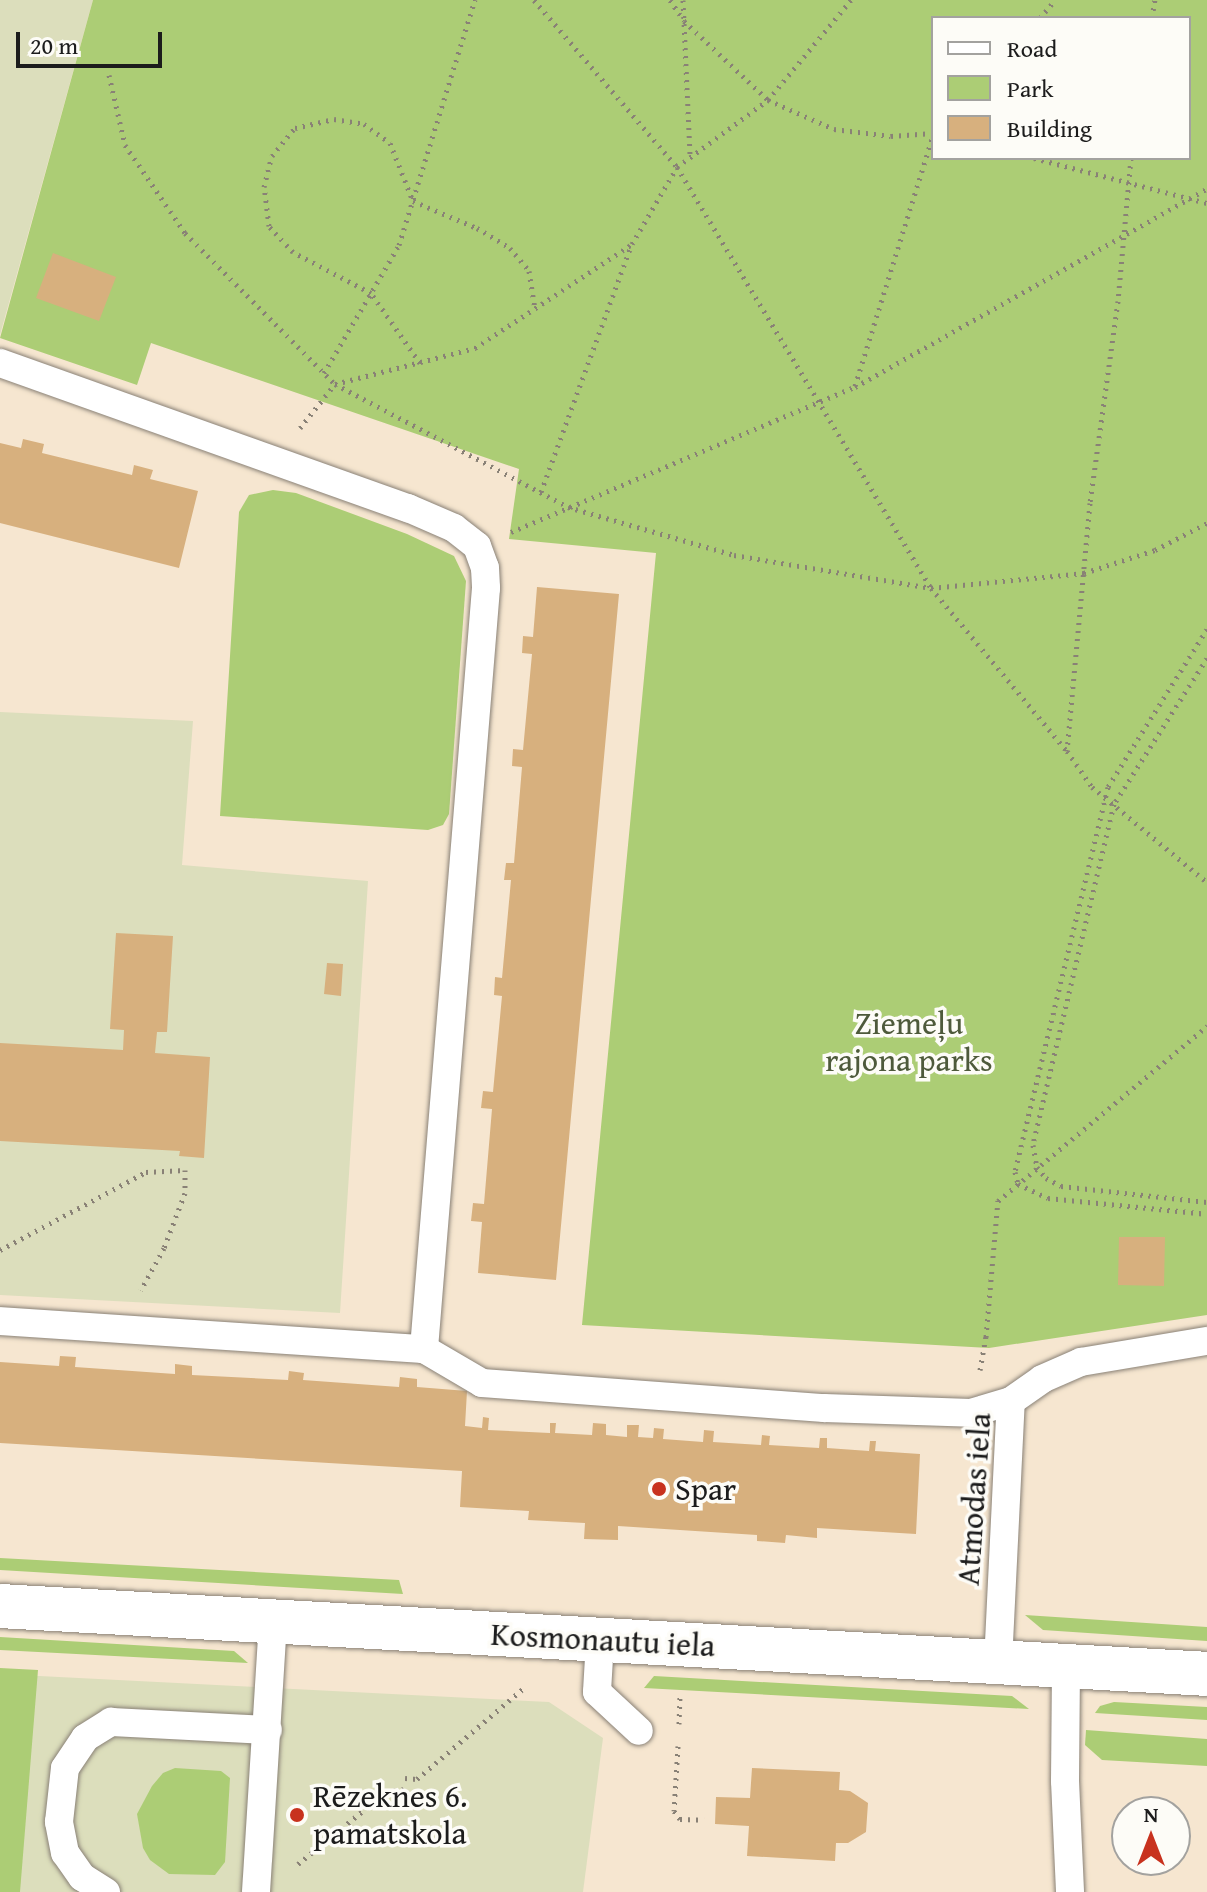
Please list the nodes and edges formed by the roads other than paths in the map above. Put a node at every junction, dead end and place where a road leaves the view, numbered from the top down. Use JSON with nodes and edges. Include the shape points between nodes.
{"nodes":[{"id":1,"x":0,"y":363,"type":"edge"},
{"id":2,"x":0,"y":1321,"type":"edge"},
{"id":3,"x":1207,"y":1341,"type":"edge"},
{"id":4,"x":424,"y":1349,"type":"junction"},
{"id":5,"x":1011,"y":1401,"type":"junction"},
{"id":6,"x":0,"y":1606,"type":"edge"},
{"id":7,"x":273,"y":1620,"type":"junction"},
{"id":8,"x":600,"y":1641,"type":"junction"},
{"id":9,"x":998,"y":1663,"type":"junction"},
{"id":10,"x":1066,"y":1667,"type":"junction"},
{"id":11,"x":1207,"y":1674,"type":"edge"},
{"id":12,"x":268,"y":1730,"type":"junction"},
{"id":13,"x":639,"y":1731,"type":"dead end"},
{"id":14,"x":257,"y":1885,"type":"edge"},
{"id":15,"x":106,"y":1892,"type":"edge"},
{"id":16,"x":1070,"y":1892,"type":"edge"}],
"edges":[{"from":1,"to":4,"type":"lane","via":[[443,523],[477,546],[486,588]]},
{"from":2,"to":4,"type":"lane"},
{"from":3,"to":5,"type":"lane","name":"Atmodas iela","via":[[1081,1362],[1042,1379]]},
{"from":4,"to":5,"type":"lane","via":[[482,1383],[824,1408],[971,1413]]},
{"from":5,"to":9,"type":"lane","name":"Atmodas iela"},
{"from":6,"to":7,"type":"street","name":"Kosmonautu iela"},
{"from":7,"to":8,"type":"street","name":"Kosmonautu iela"},
{"from":7,"to":12,"type":"lane"},
{"from":8,"to":9,"type":"street","name":"Kosmonautu iela"},
{"from":8,"to":13,"type":"lane","via":[[597,1692]]},
{"from":9,"to":10,"type":"street","name":"Kosmonautu iela"},
{"from":10,"to":11,"type":"street","name":"Kosmonautu iela"},
{"from":10,"to":16,"type":"lane"},
{"from":12,"to":14,"type":"lane"},
{"from":12,"to":15,"type":"lane","via":[[111,1722],[85,1738],[65,1768],[59,1822],[65,1853],[82,1877]]}]}
